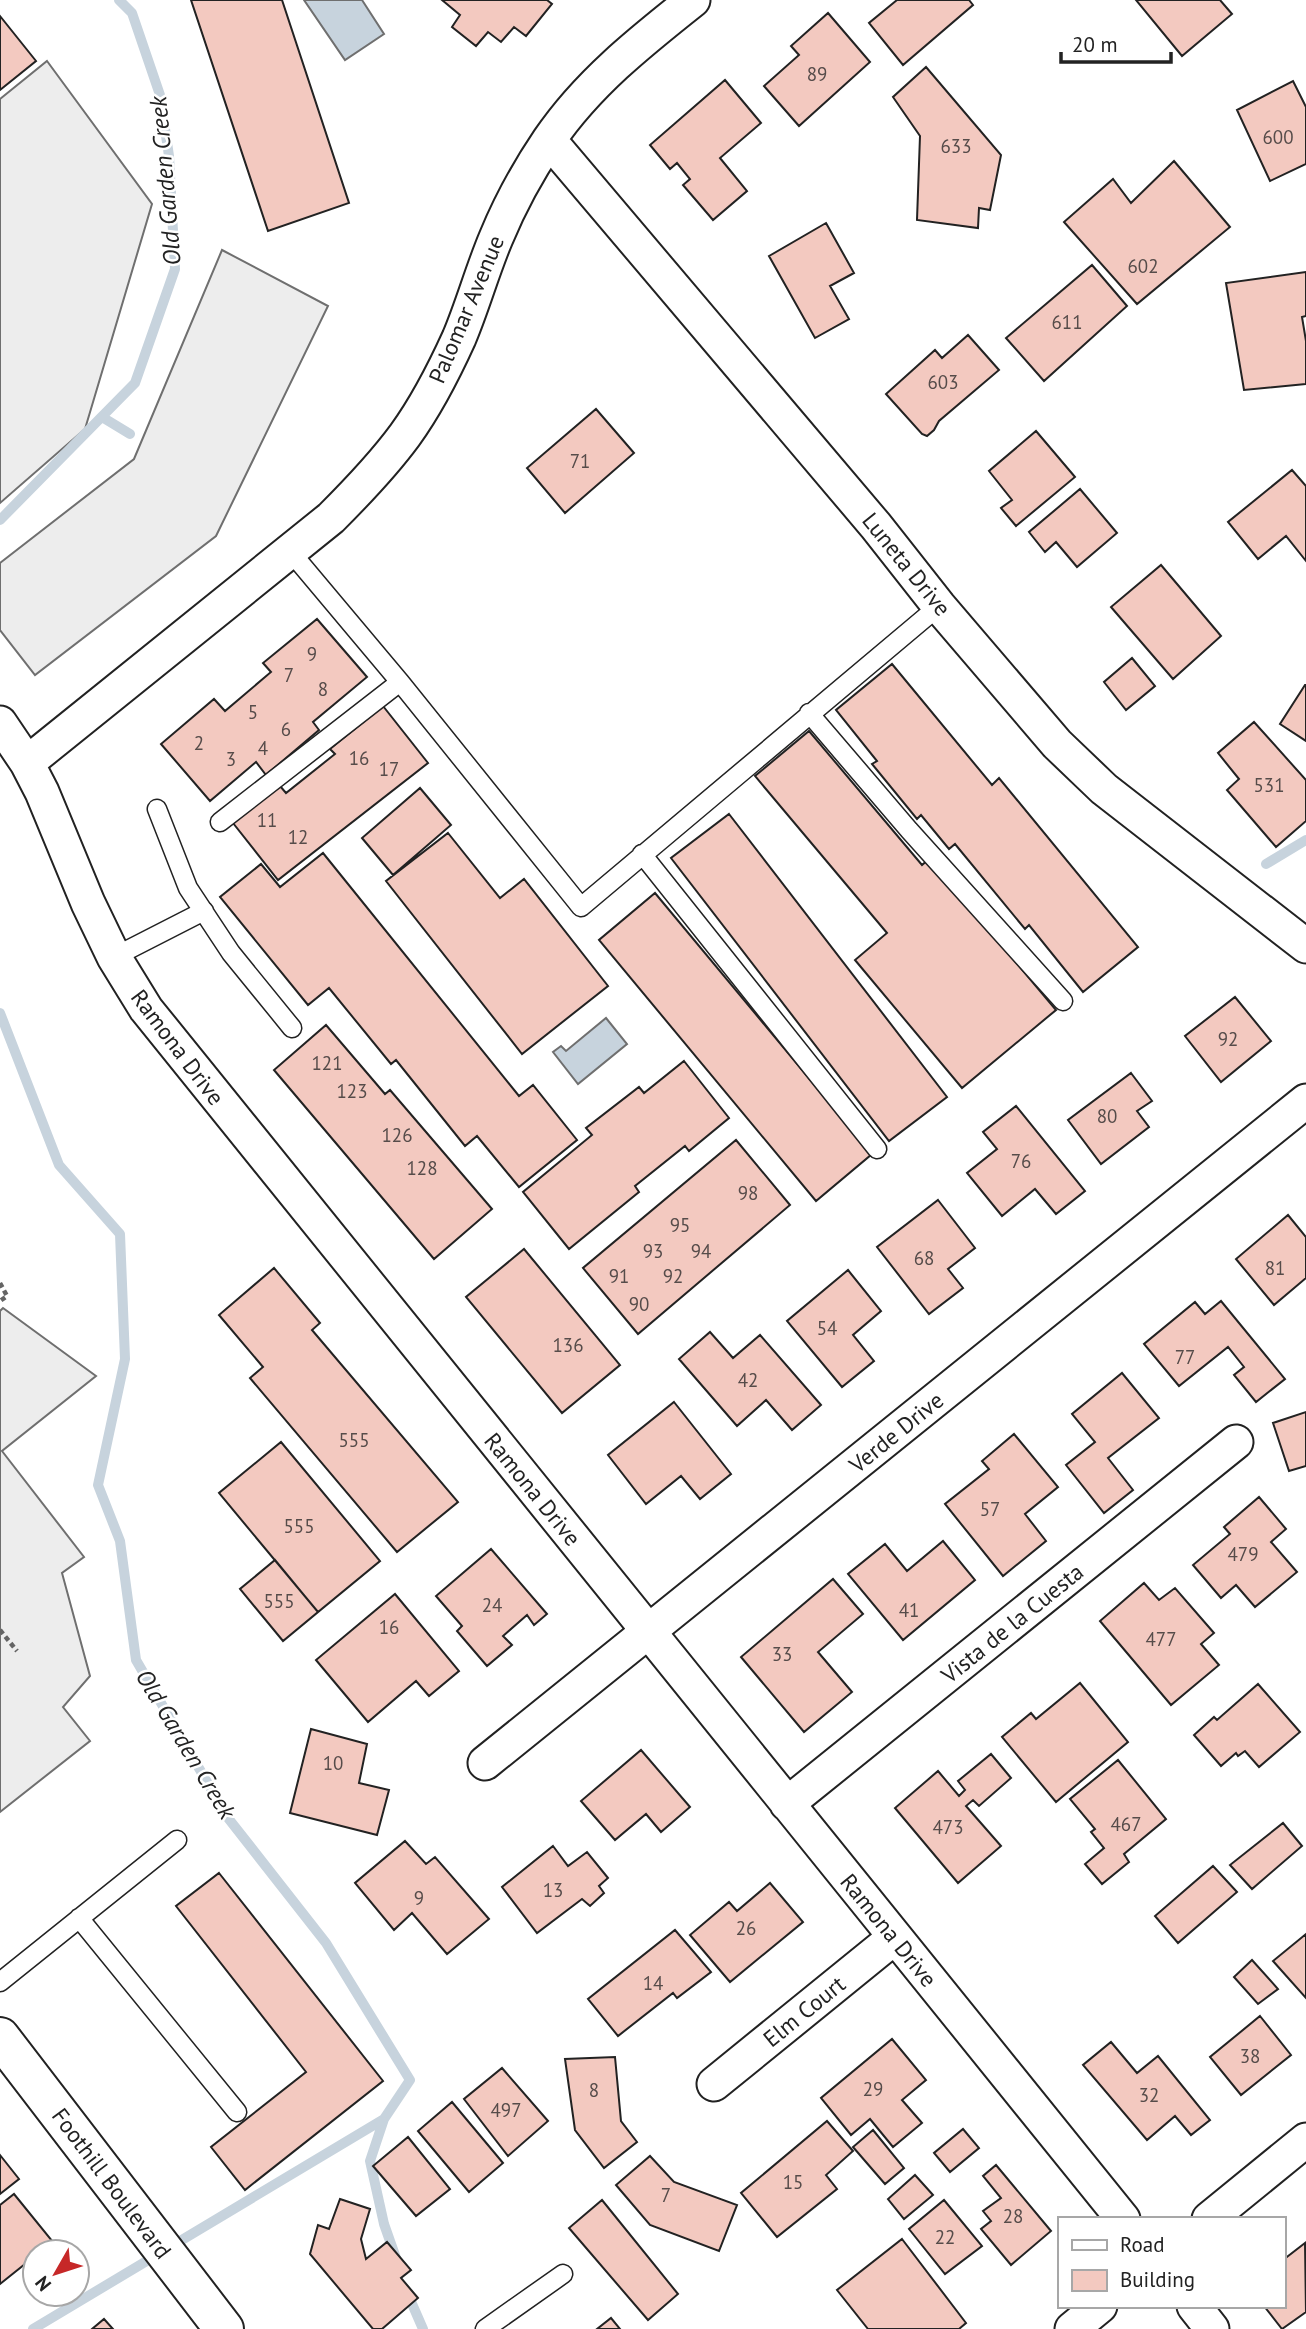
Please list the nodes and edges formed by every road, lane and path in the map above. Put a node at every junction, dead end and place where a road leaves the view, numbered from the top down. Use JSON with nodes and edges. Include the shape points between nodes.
{"nodes":[{"id":1,"x":693,"y":0,"type":"edge"},
{"id":2,"x":549,"y":140,"type":"junction"},
{"id":3,"x":290,"y":551,"type":"junction"},
{"id":4,"x":939,"y":606,"type":"junction"},
{"id":5,"x":400,"y":682,"type":"junction"},
{"id":6,"x":809,"y":713,"type":"junction"},
{"id":7,"x":0,"y":723,"type":"edge"},
{"id":8,"x":27,"y":763,"type":"junction"},
{"id":9,"x":157,"y":809,"type":"dead end"},
{"id":10,"x":220,"y":822,"type":"dead end"},
{"id":11,"x":642,"y":854,"type":"junction"},
{"id":12,"x":204,"y":911,"type":"junction"},
{"id":13,"x":1306,"y":946,"type":"edge"},
{"id":14,"x":114,"y":957,"type":"junction"},
{"id":15,"x":1063,"y":1001,"type":"dead end"},
{"id":16,"x":292,"y":1028,"type":"dead end"},
{"id":17,"x":1306,"y":1101,"type":"edge"},
{"id":18,"x":877,"y":1149,"type":"dead end"},
{"id":19,"x":0,"y":1283,"type":"edge"},
{"id":20,"x":0,"y":1301,"type":"edge"},
{"id":21,"x":1237,"y":1442,"type":"dead end"},
{"id":22,"x":0,"y":1630,"type":"edge"},
{"id":23,"x":648,"y":1632,"type":"junction"},
{"id":24,"x":17,"y":1651,"type":"dead end"},
{"id":25,"x":485,"y":1763,"type":"dead end"},
{"id":26,"x":787,"y":1804,"type":"junction"},
{"id":27,"x":177,"y":1840,"type":"dead end"},
{"id":28,"x":79,"y":1918,"type":"junction"},
{"id":29,"x":895,"y":1937,"type":"junction"},
{"id":30,"x":0,"y":1982,"type":"edge"},
{"id":31,"x":0,"y":2037,"type":"edge"},
{"id":32,"x":714,"y":2084,"type":"dead end"},
{"id":33,"x":237,"y":2112,"type":"dead end"},
{"id":34,"x":1306,"y":2140,"type":"edge"},
{"id":35,"x":1121,"y":2217,"type":"edge"},
{"id":36,"x":1211,"y":2217,"type":"edge"},
{"id":37,"x":563,"y":2274,"type":"dead end"},
{"id":38,"x":1098,"y":2308,"type":"edge"},
{"id":39,"x":1196,"y":2308,"type":"edge"},
{"id":40,"x":223,"y":2329,"type":"edge"},
{"id":41,"x":485,"y":2329,"type":"edge"},
{"id":42,"x":1072,"y":2329,"type":"edge"},
{"id":43,"x":1212,"y":2329,"type":"edge"}],
"edges":[{"from":1,"to":2,"type":"street","name":"Palomar Avenue","via":[[624,56]]},
{"from":2,"to":3,"type":"street","name":"Palomar Avenue","via":[[495,239],[459,337],[405,435],[331,518]]},
{"from":2,"to":4,"type":"street","name":"Luneta Drive"},
{"from":3,"to":5,"type":"lane"},
{"from":3,"to":8,"type":"street","name":"Palomar Avenue"},
{"from":4,"to":6,"type":"lane"},
{"from":4,"to":13,"type":"street","name":"Luneta Drive","via":[[1057,744],[1104,789]]},
{"from":5,"to":10,"type":"lane"},
{"from":5,"to":11,"type":"lane","via":[[581,907]]},
{"from":6,"to":11,"type":"lane"},
{"from":6,"to":15,"type":"lane"},
{"from":7,"to":8,"type":"street","name":"Ramona Drive"},
{"from":8,"to":14,"type":"street","name":"Ramona Drive"},
{"from":9,"to":12,"type":"lane","via":[[188,888]]},
{"from":11,"to":18,"type":"lane"},
{"from":12,"to":14,"type":"lane"},
{"from":12,"to":16,"type":"lane","via":[[231,953]]},
{"from":14,"to":23,"type":"street","name":"Ramona Drive","via":[[146,1009]]},
{"from":17,"to":23,"type":"street","name":"Verde Drive"},
{"from":19,"to":20,"type":"path","via":[[7,1296]]},
{"from":21,"to":26,"type":"street","name":"Vista de la Cuesta"},
{"from":22,"to":24,"type":"path"},
{"from":23,"to":25,"type":"street","name":"Verde Drive"},
{"from":23,"to":26,"type":"street","name":"Ramona Drive"},
{"from":26,"to":29,"type":"street","name":"Ramona Drive"},
{"from":27,"to":28,"type":"lane"},
{"from":28,"to":30,"type":"lane"},
{"from":28,"to":33,"type":"lane"},
{"from":29,"to":32,"type":"street","name":"Elm Court"},
{"from":29,"to":35,"type":"street","name":"Ramona Drive"},
{"from":31,"to":40,"type":"street","name":"Foothill Boulevard"},
{"from":34,"to":36,"type":"street"},
{"from":37,"to":41,"type":"lane"},
{"from":38,"to":42,"type":"street"},
{"from":39,"to":43,"type":"street"}]}
